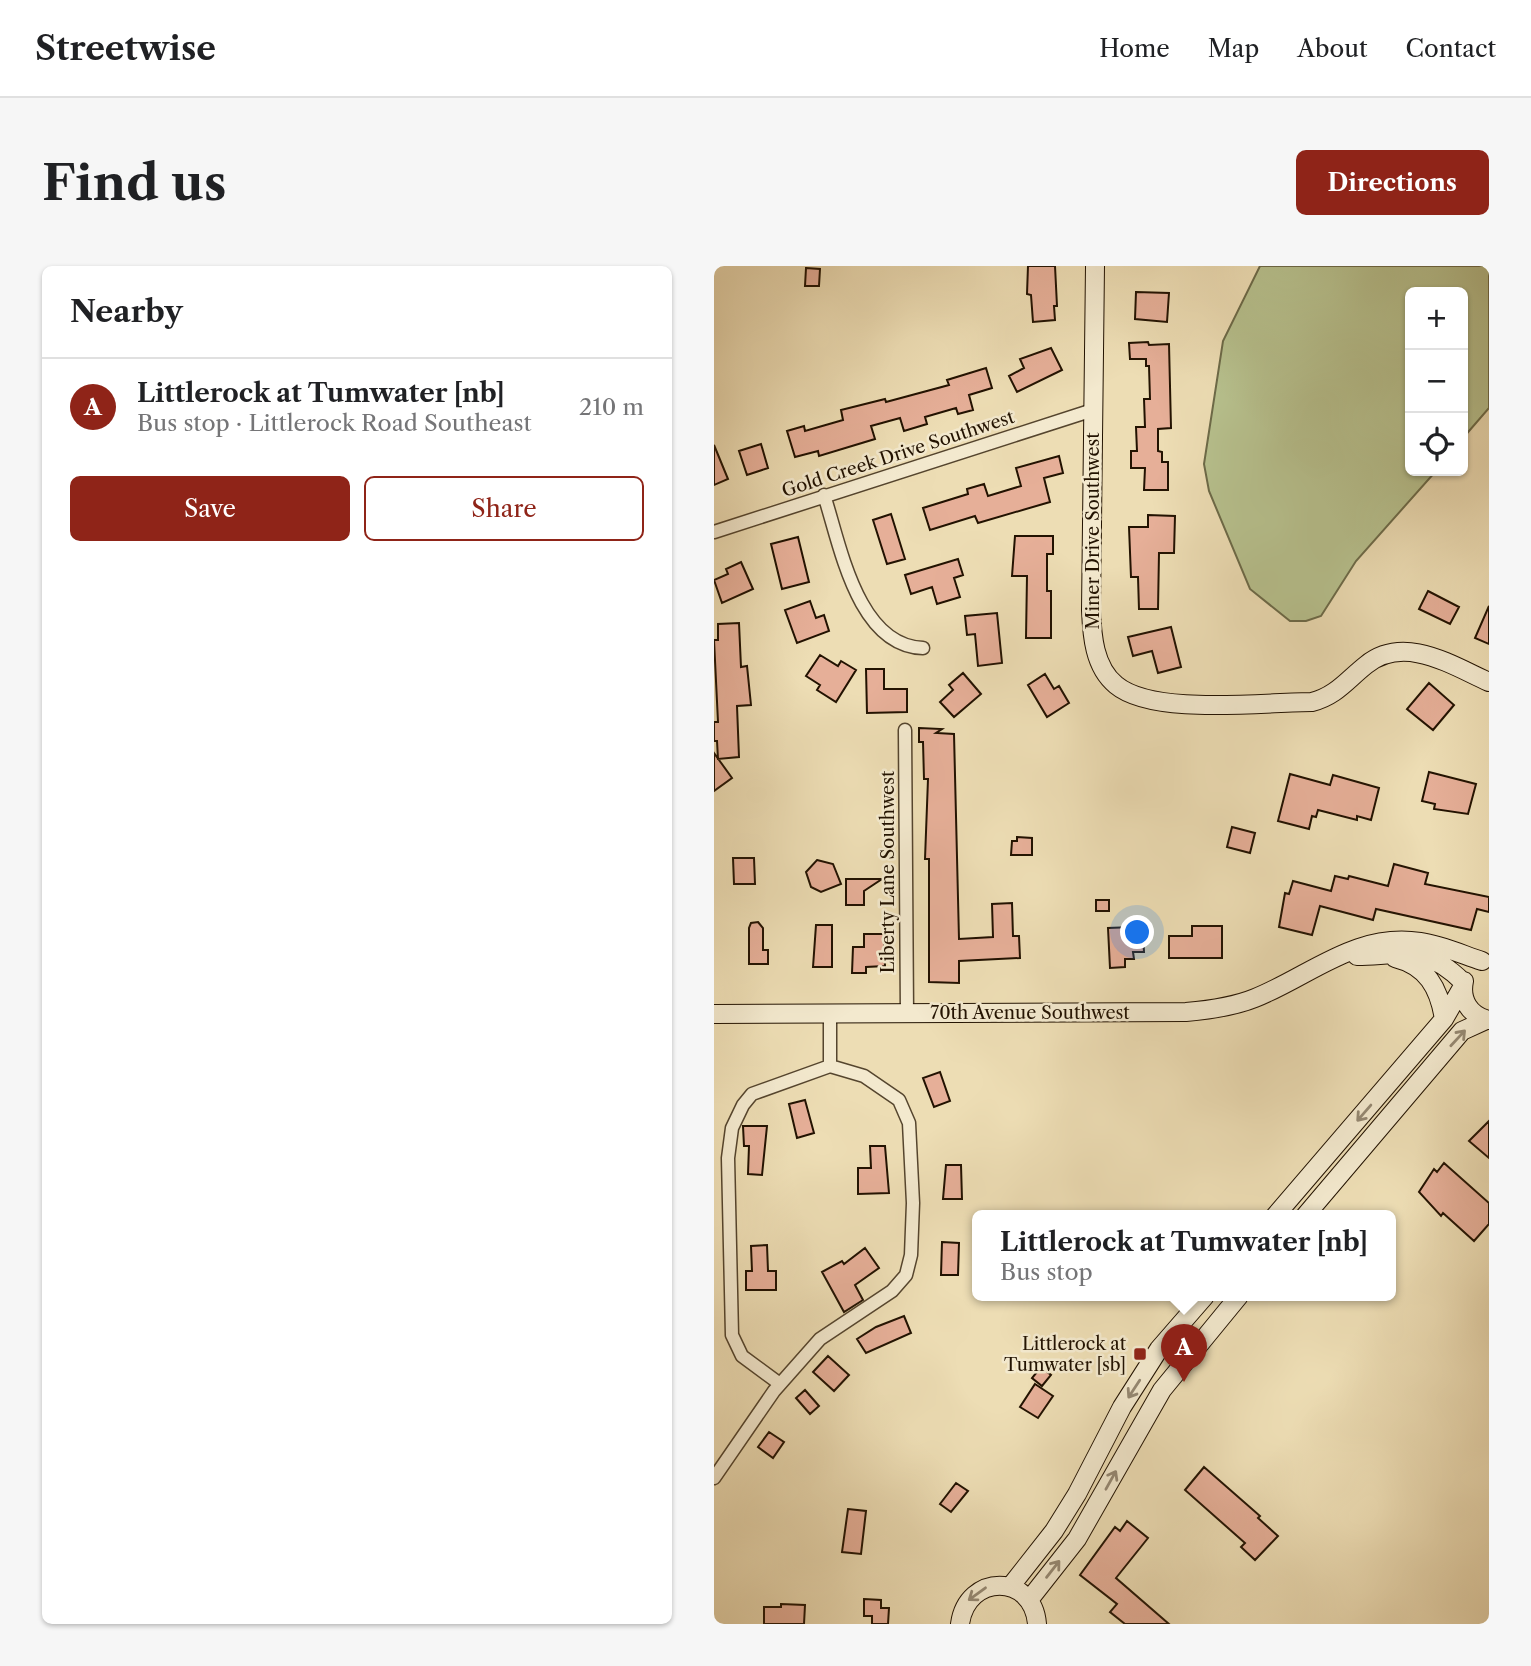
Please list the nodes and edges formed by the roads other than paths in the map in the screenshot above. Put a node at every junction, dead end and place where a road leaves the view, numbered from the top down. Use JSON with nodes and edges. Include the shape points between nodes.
{"nodes":[{"id":1,"x":1095,"y":266,"type":"edge"},
{"id":2,"x":1093,"y":410,"type":"junction"},
{"id":3,"x":824,"y":495,"type":"junction"},
{"id":4,"x":714,"y":532,"type":"edge"},
{"id":5,"x":923,"y":648,"type":"dead end"},
{"id":6,"x":1489,"y":682,"type":"edge"},
{"id":7,"x":905,"y":730,"type":"dead end"},
{"id":8,"x":1385,"y":955,"type":"junction"},
{"id":9,"x":1333,"y":956,"type":"junction"},
{"id":10,"x":1485,"y":960,"type":"edge"},
{"id":11,"x":1463,"y":984,"type":"junction"},
{"id":12,"x":714,"y":1014,"type":"edge"},
{"id":13,"x":907,"y":1014,"type":"junction"},
{"id":14,"x":830,"y":1015,"type":"junction"},
{"id":15,"x":1444,"y":1019,"type":"junction"},
{"id":16,"x":1487,"y":1020,"type":"edge"},
{"id":17,"x":830,"y":1066,"type":"junction"},
{"id":18,"x":1280,"y":1210,"type":"edge"},
{"id":19,"x":1310,"y":1210,"type":"edge"},
{"id":20,"x":1201,"y":1301,"type":"edge"},
{"id":21,"x":1235,"y":1301,"type":"edge"},
{"id":22,"x":780,"y":1384,"type":"junction"},
{"id":23,"x":714,"y":1478,"type":"edge"},
{"id":24,"x":1010,"y":1587,"type":"junction"},
{"id":25,"x":1029,"y":1600,"type":"junction"},
{"id":26,"x":960,"y":1624,"type":"edge"},
{"id":27,"x":1037,"y":1624,"type":"edge"}],
"edges":[{"from":1,"to":2,"type":"street","name":"Miner Drive Southwest"},
{"from":2,"to":3,"type":"street","name":"Gold Creek Drive Southwest"},
{"from":2,"to":6,"type":"street","name":"Miner Drive Southwest","via":[[1092,637],[1096,654],[1115,684],[1155,703],[1312,702],[1333,694],[1367,663],[1403,650],[1422,653]]},
{"from":3,"to":4,"type":"street","name":"Gold Creek Drive Southwest"},
{"from":3,"to":5,"type":"street","via":[[860,605],[885,633],[911,648]]},
{"from":7,"to":13,"type":"street","name":"Liberty Lane Southwest"},
{"from":8,"to":9,"type":"street","name":"70th Avenue Southwest"},
{"from":8,"to":11,"type":"street","name":"70th Avenue Southwest","via":[[1403,952],[1432,958]]},
{"from":8,"to":15,"type":"street","via":[[1411,962],[1429,977]]},
{"from":9,"to":10,"type":"street","name":"70th Avenue Southwest","via":[[1370,944],[1418,942]]},
{"from":9,"to":13,"type":"street","name":"70th Avenue Southwest","via":[[1255,999],[1214,1009]]},
{"from":10,"to":11,"type":"street","via":[[1467,973]]},
{"from":11,"to":15,"type":"street"},
{"from":11,"to":16,"type":"street","via":[[1468,1007]]},
{"from":12,"to":14,"type":"street","name":"70th Avenue Southwest"},
{"from":13,"to":14,"type":"street","name":"70th Avenue Southwest"},
{"from":14,"to":17,"type":"street"},
{"from":15,"to":18,"type":"street","one_way":true},
{"from":19,"to":16,"type":"street","one_way":true,"via":[[1462,1031]]},
{"from":17,"to":22,"type":"street","via":[[752,1094],[732,1128],[728,1158],[732,1335],[743,1356]]},
{"from":17,"to":22,"type":"street","via":[[864,1076],[884,1088],[899,1100],[909,1122],[911,1255],[906,1275],[892,1291],[820,1339]]},
{"from":20,"to":24,"type":"street","one_way":true,"via":[[1159,1349],[1066,1512]]},
{"from":25,"to":21,"type":"street","one_way":true,"via":[[1077,1539],[1162,1391]]},
{"from":22,"to":23,"type":"street"},
{"from":24,"to":25,"type":"street"},
{"from":24,"to":26,"type":"street","one_way":true,"via":[[981,1589],[969,1598]]},
{"from":25,"to":27,"type":"street"}]}
